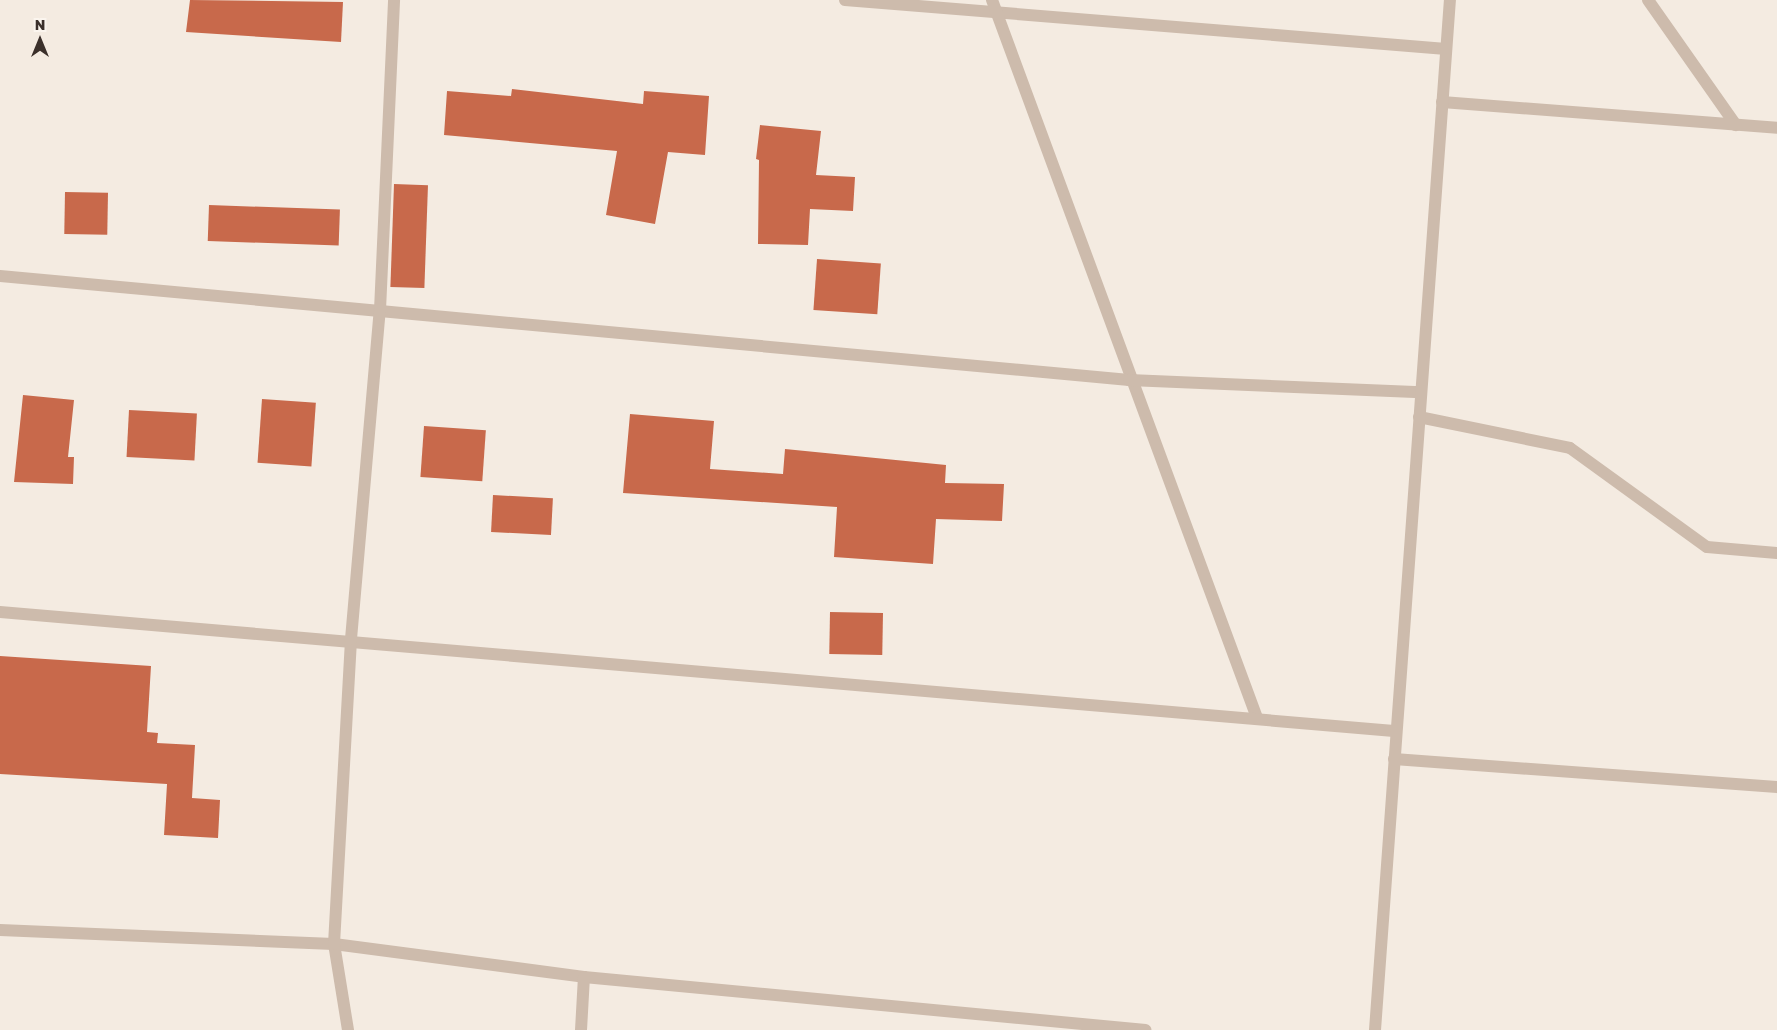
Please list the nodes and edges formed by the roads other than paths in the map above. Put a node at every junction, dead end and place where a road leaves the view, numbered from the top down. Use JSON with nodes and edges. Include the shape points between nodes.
{"nodes":[{"id":1,"x":394,"y":0,"type":"edge"},
{"id":2,"x":845,"y":0,"type":"edge"},
{"id":3,"x":992,"y":0,"type":"edge"},
{"id":4,"x":1450,"y":0,"type":"edge"},
{"id":5,"x":1648,"y":0,"type":"edge"},
{"id":6,"x":997,"y":12,"type":"junction"},
{"id":7,"x":1446,"y":49,"type":"junction"},
{"id":8,"x":1442,"y":102,"type":"junction"},
{"id":9,"x":1736,"y":125,"type":"junction"},
{"id":10,"x":1777,"y":128,"type":"edge"},
{"id":11,"x":0,"y":276,"type":"edge"},
{"id":12,"x":380,"y":310,"type":"junction"},
{"id":13,"x":1129,"y":380,"type":"junction"},
{"id":14,"x":1421,"y":392,"type":"junction"},
{"id":15,"x":1419,"y":417,"type":"junction"},
{"id":16,"x":1777,"y":553,"type":"edge"},
{"id":17,"x":0,"y":612,"type":"edge"},
{"id":18,"x":351,"y":639,"type":"junction"},
{"id":19,"x":1256,"y":718,"type":"junction"},
{"id":20,"x":1394,"y":730,"type":"junction"},
{"id":21,"x":1394,"y":758,"type":"junction"},
{"id":22,"x":1777,"y":787,"type":"edge"},
{"id":23,"x":0,"y":930,"type":"edge"},
{"id":24,"x":334,"y":944,"type":"junction"},
{"id":25,"x":584,"y":977,"type":"junction"},
{"id":26,"x":348,"y":1030,"type":"edge"},
{"id":27,"x":581,"y":1030,"type":"edge"},
{"id":28,"x":1146,"y":1030,"type":"edge"},
{"id":29,"x":1375,"y":1030,"type":"edge"}],
"edges":[{"from":1,"to":12,"type":"street"},
{"from":2,"to":6,"type":"street"},
{"from":3,"to":6,"type":"street"},
{"from":4,"to":7,"type":"street"},
{"from":5,"to":9,"type":"street"},
{"from":6,"to":7,"type":"street"},
{"from":6,"to":13,"type":"street"},
{"from":7,"to":8,"type":"street"},
{"from":8,"to":9,"type":"street"},
{"from":8,"to":14,"type":"street"},
{"from":9,"to":10,"type":"street"},
{"from":11,"to":12,"type":"street"},
{"from":12,"to":13,"type":"street"},
{"from":12,"to":18,"type":"street"},
{"from":13,"to":14,"type":"street"},
{"from":13,"to":19,"type":"street"},
{"from":14,"to":15,"type":"street"},
{"from":15,"to":16,"type":"street","via":[[1570,448],[1707,547]]},
{"from":15,"to":20,"type":"street"},
{"from":17,"to":18,"type":"street"},
{"from":18,"to":19,"type":"street"},
{"from":18,"to":24,"type":"street"},
{"from":19,"to":20,"type":"street"},
{"from":20,"to":21,"type":"street"},
{"from":21,"to":22,"type":"street"},
{"from":21,"to":29,"type":"street"},
{"from":23,"to":24,"type":"street"},
{"from":24,"to":25,"type":"street"},
{"from":24,"to":26,"type":"street"},
{"from":25,"to":27,"type":"street"},
{"from":25,"to":28,"type":"street"}]}
